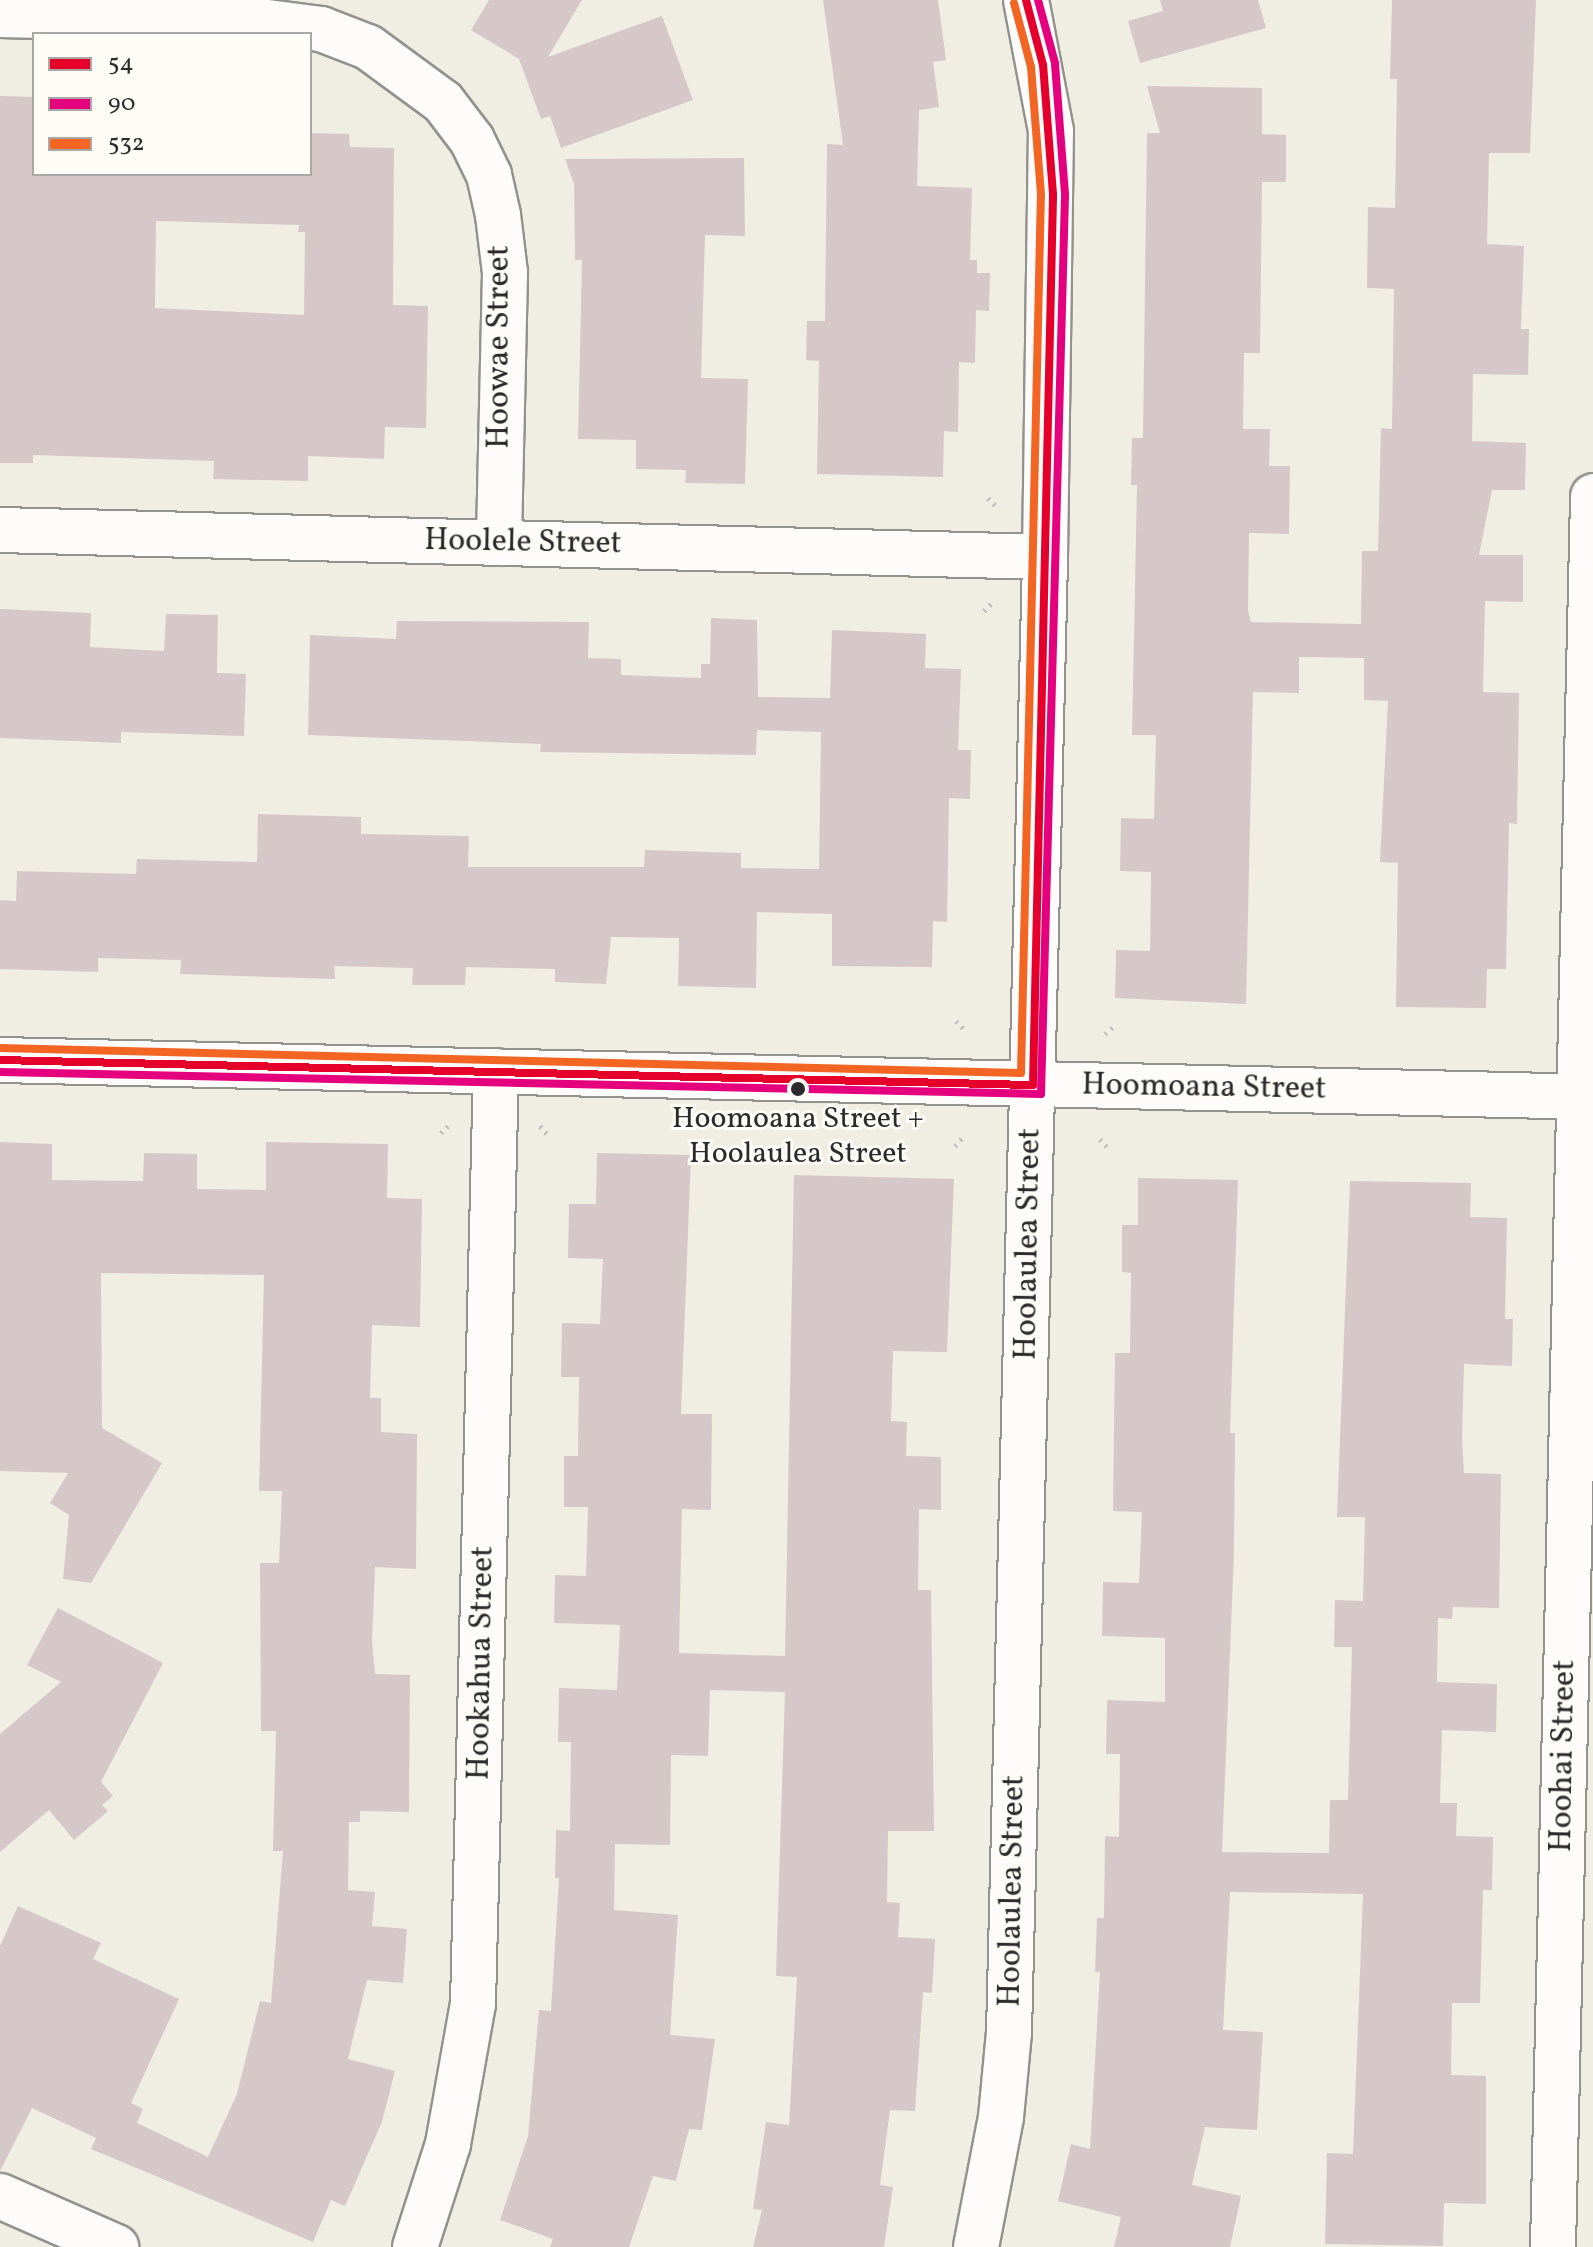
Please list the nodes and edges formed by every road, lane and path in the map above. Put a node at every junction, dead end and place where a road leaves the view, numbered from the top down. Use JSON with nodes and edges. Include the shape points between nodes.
{"nodes":[{"id":1,"x":1026,"y":0,"type":"edge"},
{"id":2,"x":0,"y":15,"type":"edge"},
{"id":3,"x":1593,"y":496,"type":"edge"},
{"id":4,"x":988,"y":498,"type":"dead end"},
{"id":5,"x":997,"y":507,"type":"dead end"},
{"id":6,"x":0,"y":530,"type":"edge"},
{"id":7,"x":499,"y":543,"type":"junction"},
{"id":8,"x":1045,"y":557,"type":"junction"},
{"id":9,"x":994,"y":601,"type":"dead end"},
{"id":10,"x":984,"y":611,"type":"dead end"},
{"id":11,"x":956,"y":1021,"type":"dead end"},
{"id":12,"x":1114,"y":1026,"type":"dead end"},
{"id":13,"x":964,"y":1029,"type":"dead end"},
{"id":14,"x":1105,"y":1034,"type":"dead end"},
{"id":15,"x":0,"y":1060,"type":"edge"},
{"id":16,"x":496,"y":1071,"type":"junction"},
{"id":17,"x":1033,"y":1085,"type":"junction"},
{"id":18,"x":1586,"y":1097,"type":"edge"},
{"id":19,"x":450,"y":1124,"type":"dead end"},
{"id":20,"x":540,"y":1126,"type":"dead end"},
{"id":21,"x":441,"y":1133,"type":"dead end"},
{"id":22,"x":548,"y":1135,"type":"dead end"},
{"id":23,"x":963,"y":1137,"type":"dead end"},
{"id":24,"x":1100,"y":1139,"type":"dead end"},
{"id":25,"x":955,"y":1146,"type":"dead end"},
{"id":26,"x":1108,"y":1148,"type":"dead end"},
{"id":27,"x":0,"y":2196,"type":"edge"},
{"id":28,"x":116,"y":2247,"type":"edge"},
{"id":29,"x":415,"y":2247,"type":"edge"},
{"id":30,"x":976,"y":2247,"type":"edge"},
{"id":31,"x":1553,"y":2247,"type":"edge"}],
"edges":[{"from":1,"to":8,"type":"street","name":"Hoolaulea Street","via":[[1051,131]]},
{"from":2,"to":7,"type":"street","name":"Hoowae Street","via":[[260,21],[321,29],[368,47],[443,102],[472,140],[489,175],[498,215],[505,273]]},
{"from":3,"to":18,"type":"street","name":"Hoohai Street"},
{"from":4,"to":5,"type":"path"},
{"from":6,"to":7,"type":"street","name":"Hoolele Street"},
{"from":7,"to":8,"type":"street","name":"Hoolele Street"},
{"from":8,"to":17,"type":"street","name":"Hoolaulea Street"},
{"from":9,"to":10,"type":"path"},
{"from":11,"to":13,"type":"path"},
{"from":12,"to":14,"type":"path"},
{"from":15,"to":16,"type":"street","name":"Hoomoana Street"},
{"from":16,"to":17,"type":"street","name":"Hoomoana Street"},
{"from":16,"to":29,"type":"street","name":"Hookahua Street","via":[[473,2004],[448,2144]]},
{"from":17,"to":18,"type":"street","name":"Hoomoana Street"},
{"from":17,"to":30,"type":"street","name":"Hoolaulea Street","via":[[1009,2033],[1001,2117]]},
{"from":18,"to":31,"type":"street","name":"Hoohai Street"},
{"from":19,"to":21,"type":"path"},
{"from":20,"to":22,"type":"path"},
{"from":23,"to":25,"type":"path"},
{"from":24,"to":26,"type":"path"},
{"from":27,"to":28,"type":"street"}]}
